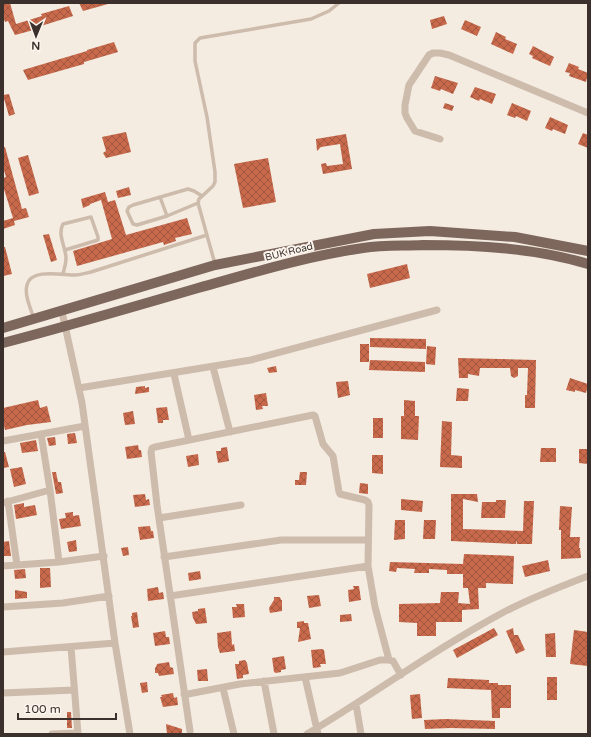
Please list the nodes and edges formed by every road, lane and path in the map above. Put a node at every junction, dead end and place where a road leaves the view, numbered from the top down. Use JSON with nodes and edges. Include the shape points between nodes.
{"nodes":[{"id":1,"x":339,"y":3,"type":"edge"},
{"id":2,"x":588,"y":113,"type":"edge"},
{"id":3,"x":440,"y":139,"type":"dead end"},
{"id":4,"x":202,"y":196,"type":"junction"},
{"id":5,"x":160,"y":197,"type":"junction"},
{"id":6,"x":198,"y":203,"type":"junction"},
{"id":7,"x":167,"y":216,"type":"junction"},
{"id":8,"x":207,"y":235,"type":"junction"},
{"id":9,"x":65,"y":250,"type":"junction"},
{"id":10,"x":588,"y":251,"type":"edge"},
{"id":11,"x":588,"y":264,"type":"edge"},
{"id":12,"x":215,"y":266,"type":"junction"},
{"id":13,"x":63,"y":274,"type":"junction"},
{"id":14,"x":437,"y":310,"type":"dead end"},
{"id":15,"x":62,"y":312,"type":"junction"},
{"id":16,"x":35,"y":320,"type":"junction"},
{"id":17,"x":66,"y":327,"type":"junction"},
{"id":18,"x":3,"y":328,"type":"edge"},
{"id":19,"x":3,"y":343,"type":"edge"},
{"id":20,"x":213,"y":368,"type":"junction"},
{"id":21,"x":174,"y":374,"type":"junction"},
{"id":22,"x":79,"y":388,"type":"junction"},
{"id":23,"x":85,"y":426,"type":"junction"},
{"id":24,"x":230,"y":432,"type":"junction"},
{"id":25,"x":41,"y":434,"type":"junction"},
{"id":26,"x":189,"y":440,"type":"junction"},
{"id":27,"x":3,"y":441,"type":"edge"},
{"id":28,"x":50,"y":490,"type":"junction"},
{"id":29,"x":6,"y":502,"type":"edge"},
{"id":30,"x":241,"y":504,"type":"dead end"},
{"id":31,"x":159,"y":518,"type":"junction"},
{"id":32,"x":368,"y":540,"type":"junction"},
{"id":33,"x":104,"y":556,"type":"junction"},
{"id":34,"x":164,"y":557,"type":"junction"},
{"id":35,"x":59,"y":562,"type":"junction"},
{"id":36,"x":16,"y":565,"type":"junction"},
{"id":37,"x":3,"y":566,"type":"edge"},
{"id":38,"x":368,"y":566,"type":"junction"},
{"id":39,"x":588,"y":576,"type":"edge"},
{"id":40,"x":109,"y":596,"type":"junction"},
{"id":41,"x":170,"y":596,"type":"junction"},
{"id":42,"x":3,"y":607,"type":"edge"},
{"id":43,"x":115,"y":643,"type":"junction"},
{"id":44,"x":71,"y":648,"type":"junction"},
{"id":45,"x":3,"y":652,"type":"edge"},
{"id":46,"x":389,"y":660,"type":"junction"},
{"id":47,"x":401,"y":675,"type":"junction"},
{"id":48,"x":305,"y":677,"type":"junction"},
{"id":49,"x":264,"y":681,"type":"junction"},
{"id":50,"x":223,"y":688,"type":"junction"},
{"id":51,"x":74,"y":690,"type":"junction"},
{"id":52,"x":3,"y":693,"type":"edge"},
{"id":53,"x":184,"y":694,"type":"junction"},
{"id":54,"x":356,"y":704,"type":"junction"},
{"id":55,"x":190,"y":731,"type":"dead end"},
{"id":56,"x":317,"y":731,"type":"edge"},
{"id":57,"x":52,"y":734,"type":"edge"},
{"id":58,"x":78,"y":734,"type":"edge"},
{"id":59,"x":130,"y":734,"type":"edge"},
{"id":60,"x":234,"y":734,"type":"edge"},
{"id":61,"x":274,"y":734,"type":"edge"},
{"id":62,"x":307,"y":734,"type":"edge"},
{"id":63,"x":360,"y":734,"type":"edge"}],
"edges":[{"from":1,"to":4,"type":"lane","via":[[312,19],[196,40],[195,61],[215,172],[213,186]]},
{"from":2,"to":3,"type":"street","via":[[449,55],[433,53],[425,60],[409,85],[405,113],[415,131]]},
{"from":4,"to":5,"type":"lane","via":[[188,189]]},
{"from":4,"to":6,"type":"lane"},
{"from":5,"to":7,"type":"lane"},
{"from":5,"to":7,"type":"lane","via":[[128,207],[127,211],[133,224],[137,226]]},
{"from":6,"to":7,"type":"lane"},
{"from":6,"to":8,"type":"lane"},
{"from":8,"to":12,"type":"lane"},
{"from":8,"to":13,"type":"lane","via":[[91,272]]},
{"from":9,"to":9,"type":"lane","via":[[98,240],[91,217],[63,224],[61,232]]},
{"from":9,"to":13,"type":"lane"},
{"from":10,"to":12,"type":"main road","name":"BUK Road","via":[[515,236],[430,231],[374,234]]},
{"from":11,"to":17,"type":"main road","name":"BUK Road","via":[[570,258],[510,249],[459,245],[363,248],[249,274]]},
{"from":12,"to":15,"type":"main road","name":"BUK Road"},
{"from":13,"to":16,"type":"lane","via":[[39,274],[32,277],[27,284],[27,294]]},
{"from":14,"to":20,"type":"street"},
{"from":15,"to":16,"type":"main road","name":"BUK Road"},
{"from":15,"to":17,"type":"street"},
{"from":16,"to":18,"type":"main road","name":"BUK Road"},
{"from":17,"to":19,"type":"main road","name":"BUK Road"},
{"from":17,"to":22,"type":"street"},
{"from":20,"to":21,"type":"street"},
{"from":20,"to":24,"type":"street"},
{"from":21,"to":22,"type":"street"},
{"from":21,"to":26,"type":"street"},
{"from":22,"to":23,"type":"street"},
{"from":23,"to":25,"type":"street"},
{"from":23,"to":33,"type":"street"},
{"from":24,"to":26,"type":"street"},
{"from":24,"to":32,"type":"street","via":[[316,416],[323,444],[333,456],[340,494],[368,502]]},
{"from":25,"to":27,"type":"street"},
{"from":25,"to":28,"type":"street"},
{"from":26,"to":31,"type":"street","via":[[152,448]]},
{"from":28,"to":29,"type":"street"},
{"from":28,"to":35,"type":"street"},
{"from":29,"to":36,"type":"street"},
{"from":30,"to":31,"type":"street"},
{"from":31,"to":34,"type":"street"},
{"from":32,"to":34,"type":"street","via":[[282,540]]},
{"from":32,"to":38,"type":"street"},
{"from":33,"to":35,"type":"street"},
{"from":33,"to":40,"type":"street"},
{"from":34,"to":41,"type":"street"},
{"from":35,"to":36,"type":"street"},
{"from":36,"to":37,"type":"street"},
{"from":38,"to":41,"type":"street"},
{"from":38,"to":46,"type":"street"},
{"from":39,"to":47,"type":"street","via":[[551,590],[504,613]]},
{"from":40,"to":42,"type":"street","via":[[63,603]]},
{"from":40,"to":43,"type":"street"},
{"from":41,"to":53,"type":"street"},
{"from":43,"to":44,"type":"street"},
{"from":43,"to":59,"type":"street"},
{"from":44,"to":45,"type":"street"},
{"from":44,"to":51,"type":"street"},
{"from":46,"to":47,"type":"street","via":[[393,661]]},
{"from":46,"to":48,"type":"street","via":[[380,660],[340,673]]},
{"from":47,"to":54,"type":"street"},
{"from":48,"to":49,"type":"street"},
{"from":48,"to":56,"type":"street"},
{"from":49,"to":50,"type":"street"},
{"from":49,"to":61,"type":"street"},
{"from":50,"to":53,"type":"street"},
{"from":50,"to":60,"type":"street"},
{"from":51,"to":52,"type":"street"},
{"from":51,"to":58,"type":"street"},
{"from":53,"to":55,"type":"street"},
{"from":54,"to":56,"type":"street"},
{"from":54,"to":63,"type":"street"},
{"from":56,"to":62,"type":"street"},
{"from":57,"to":58,"type":"street"}]}
